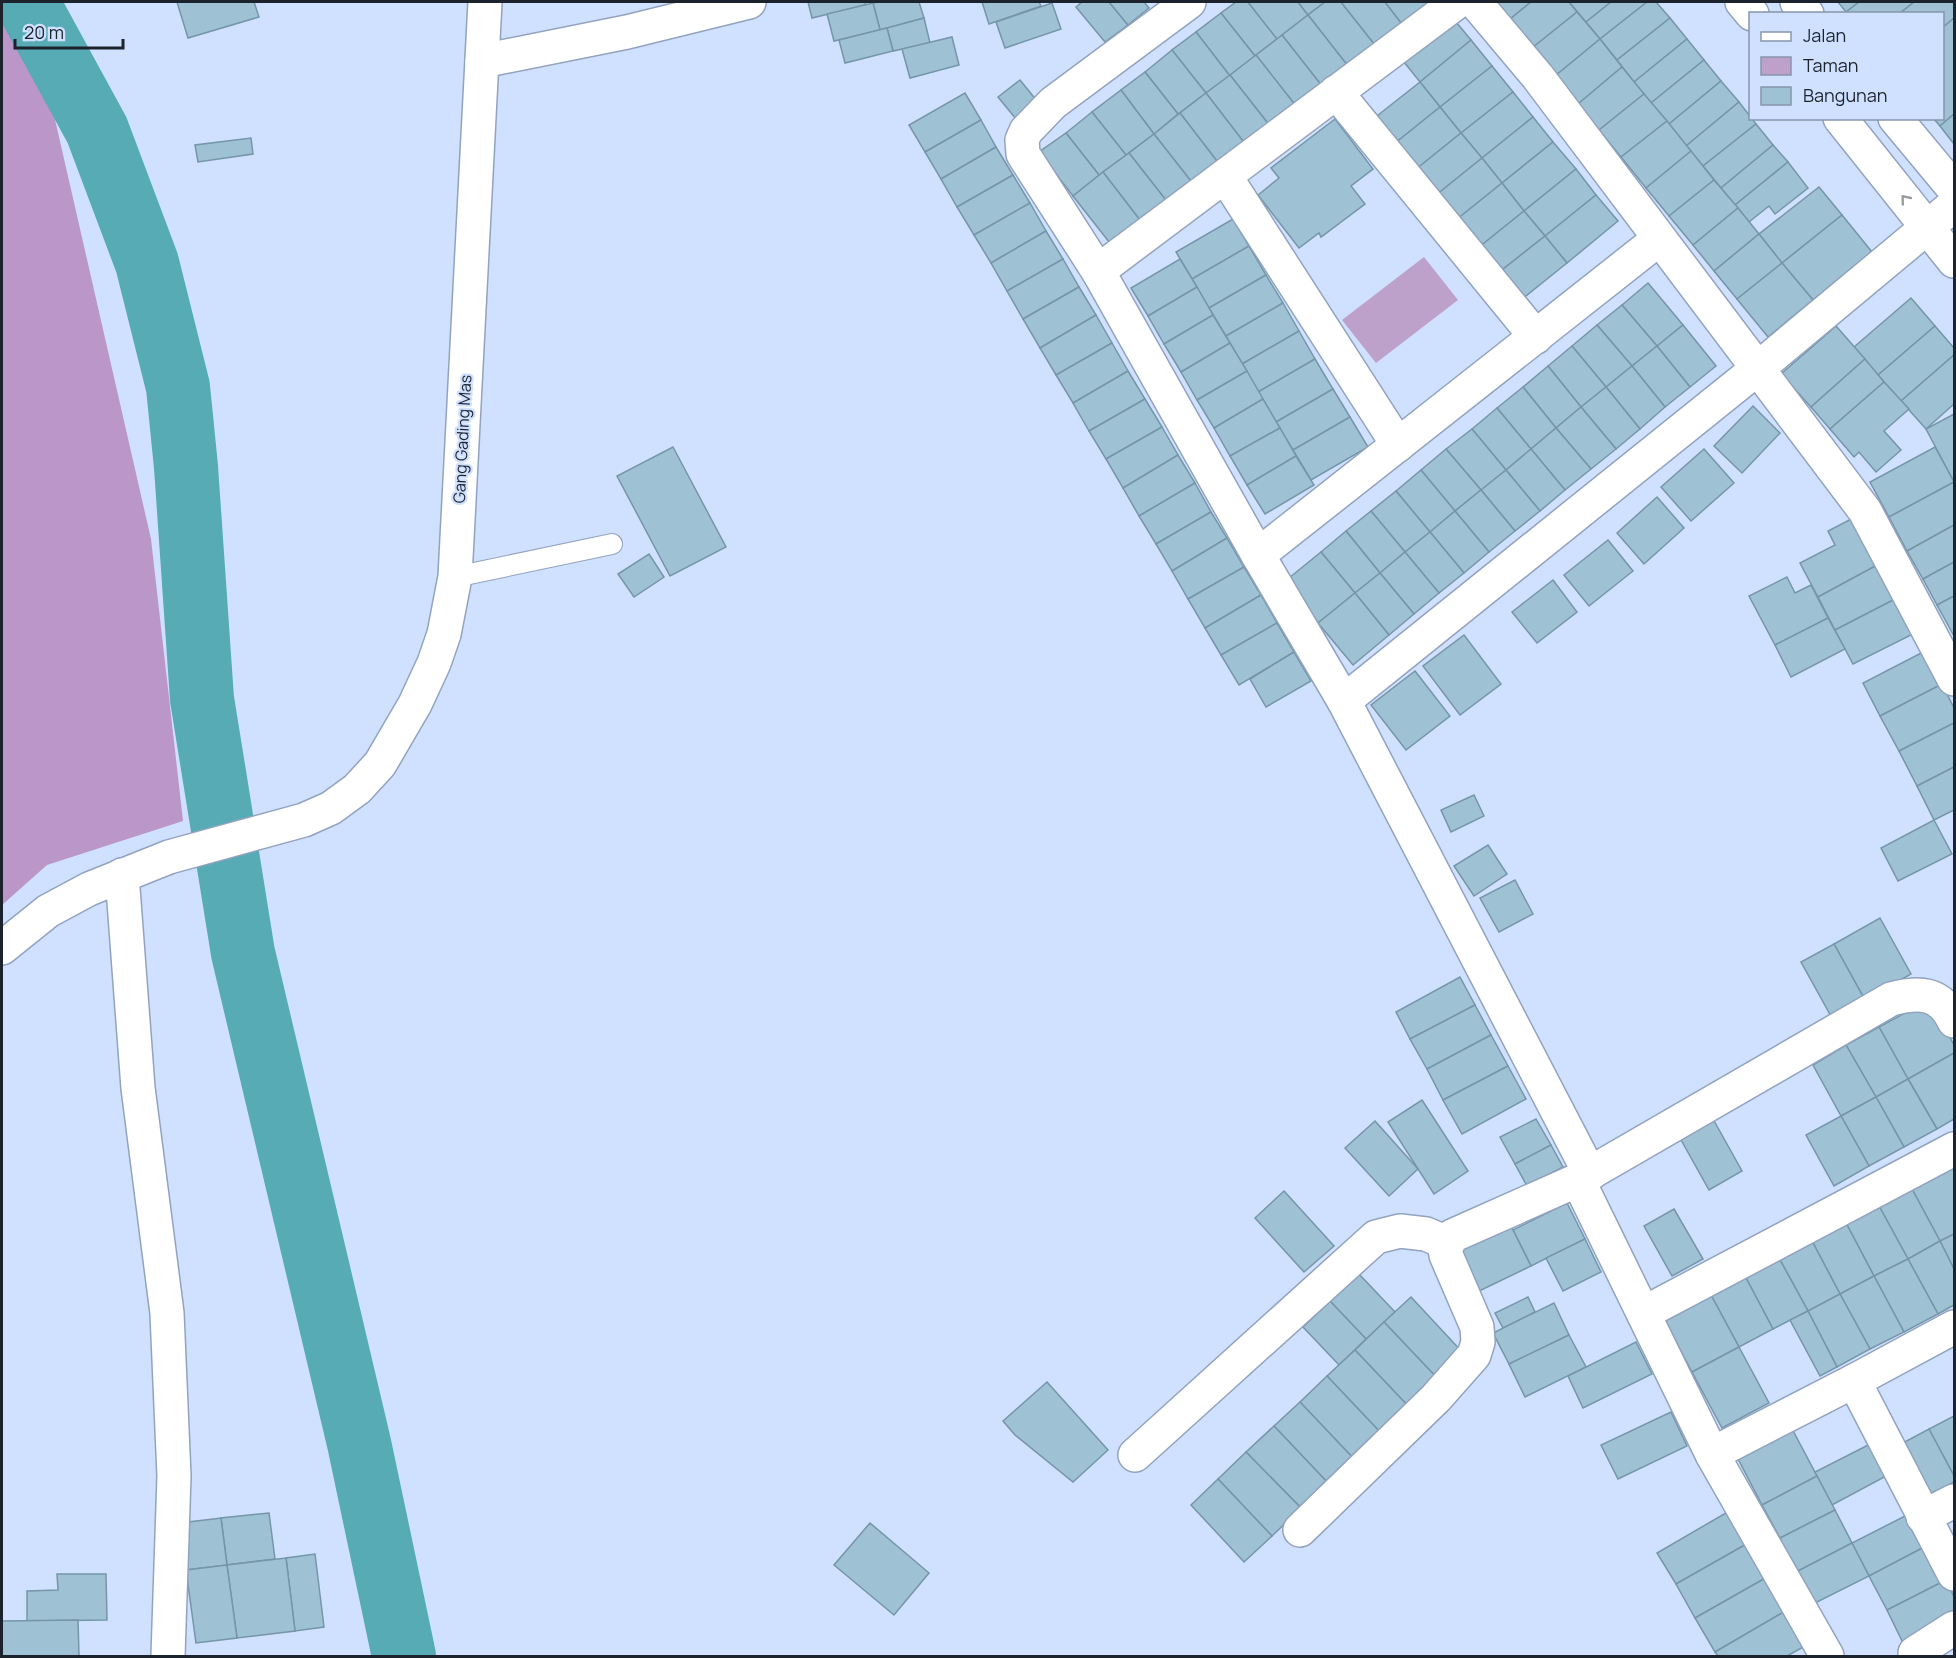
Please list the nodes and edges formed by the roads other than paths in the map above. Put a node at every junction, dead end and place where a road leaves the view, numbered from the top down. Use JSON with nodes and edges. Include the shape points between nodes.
{"nodes":[{"id":1,"x":485,"y":2,"type":"edge"},
{"id":2,"x":749,"y":2,"type":"edge"},
{"id":3,"x":1189,"y":2,"type":"edge"},
{"id":4,"x":1457,"y":2,"type":"edge"},
{"id":5,"x":1474,"y":2,"type":"edge"},
{"id":6,"x":482,"y":61,"type":"junction"},
{"id":7,"x":1336,"y":92,"type":"junction"},
{"id":8,"x":1842,"y":120,"type":"edge"},
{"id":9,"x":1897,"y":120,"type":"edge"},
{"id":10,"x":1225,"y":176,"type":"junction"},
{"id":11,"x":1954,"y":189,"type":"edge"},
{"id":12,"x":1954,"y":205,"type":"edge"},
{"id":13,"x":1929,"y":228,"type":"junction"},
{"id":14,"x":1659,"y":239,"type":"junction"},
{"id":15,"x":1954,"y":261,"type":"edge"},
{"id":16,"x":1098,"y":271,"type":"junction"},
{"id":17,"x":1536,"y":337,"type":"junction"},
{"id":18,"x":1757,"y":369,"type":"junction"},
{"id":19,"x":1398,"y":446,"type":"junction"},
{"id":20,"x":612,"y":544,"type":"dead end"},
{"id":21,"x":1258,"y":555,"type":"junction"},
{"id":22,"x":455,"y":577,"type":"junction"},
{"id":23,"x":1954,"y":679,"type":"edge"},
{"id":24,"x":1344,"y":701,"type":"junction"},
{"id":25,"x":122,"y":875,"type":"junction"},
{"id":26,"x":2,"y":948,"type":"edge"},
{"id":27,"x":1954,"y":1020,"type":"edge"},
{"id":28,"x":1954,"y":1149,"type":"edge"},
{"id":29,"x":1584,"y":1177,"type":"junction"},
{"id":30,"x":1447,"y":1243,"type":"junction"},
{"id":31,"x":1644,"y":1313,"type":"junction"},
{"id":32,"x":1954,"y":1327,"type":"edge"},
{"id":33,"x":1854,"y":1382,"type":"junction"},
{"id":34,"x":1712,"y":1454,"type":"junction"},
{"id":35,"x":1135,"y":1455,"type":"dead end"},
{"id":36,"x":1954,"y":1501,"type":"edge"},
{"id":37,"x":1923,"y":1517,"type":"junction"},
{"id":38,"x":1300,"y":1530,"type":"dead end"},
{"id":39,"x":1954,"y":1574,"type":"edge"},
{"id":40,"x":1954,"y":1628,"type":"edge"},
{"id":41,"x":1915,"y":1653,"type":"dead end"},
{"id":42,"x":168,"y":1656,"type":"edge"},
{"id":43,"x":1827,"y":1656,"type":"edge"}],
"edges":[{"from":1,"to":6,"type":"street","name":"Gang Gading Mas"},
{"from":2,"to":6,"type":"street"},
{"from":3,"to":16,"type":"street","via":[[1053,103],[1022,140],[1023,154]]},
{"from":4,"to":7,"type":"street"},
{"from":5,"to":14,"type":"street","via":[[1538,77]]},
{"from":6,"to":22,"type":"street","name":"Gang Gading Mas"},
{"from":7,"to":10,"type":"street"},
{"from":7,"to":17,"type":"street"},
{"from":13,"to":8,"type":"street","one_way":true},
{"from":9,"to":11,"type":"street"},
{"from":10,"to":16,"type":"street"},
{"from":10,"to":19,"type":"street"},
{"from":12,"to":13,"type":"street"},
{"from":13,"to":15,"type":"street"},
{"from":13,"to":18,"type":"street"},
{"from":14,"to":17,"type":"street"},
{"from":14,"to":18,"type":"street"},
{"from":16,"to":21,"type":"street"},
{"from":17,"to":19,"type":"street"},
{"from":18,"to":23,"type":"street","via":[[1864,511]]},
{"from":18,"to":24,"type":"street"},
{"from":19,"to":21,"type":"street"},
{"from":20,"to":22,"type":"lane"},
{"from":21,"to":24,"type":"street"},
{"from":22,"to":25,"type":"street","name":"Gang Gading Mas","via":[[434,663],[403,728],[380,764],[357,789],[331,808],[304,820],[169,856]]},
{"from":24,"to":29,"type":"street"},
{"from":25,"to":26,"type":"street","name":"Gang Gading Mas","via":[[48,911]]},
{"from":25,"to":42,"type":"street","via":[[138,1088],[167,1313],[174,1476]]},
{"from":27,"to":29,"type":"street","via":[[1938,1001],[1925,994],[1911,993],[1891,999]]},
{"from":28,"to":31,"type":"street"},
{"from":29,"to":30,"type":"street","via":[[1459,1232]]},
{"from":29,"to":31,"type":"street"},
{"from":30,"to":35,"type":"street","via":[[1426,1234],[1400,1231],[1376,1237]]},
{"from":30,"to":38,"type":"street","via":[[1446,1255],[1478,1334],[1474,1355],[1436,1398]]},
{"from":31,"to":34,"type":"street"},
{"from":32,"to":33,"type":"street"},
{"from":33,"to":34,"type":"street"},
{"from":33,"to":37,"type":"street"},
{"from":34,"to":43,"type":"street"},
{"from":36,"to":37,"type":"street"},
{"from":37,"to":39,"type":"street"},
{"from":40,"to":41,"type":"street"}]}
